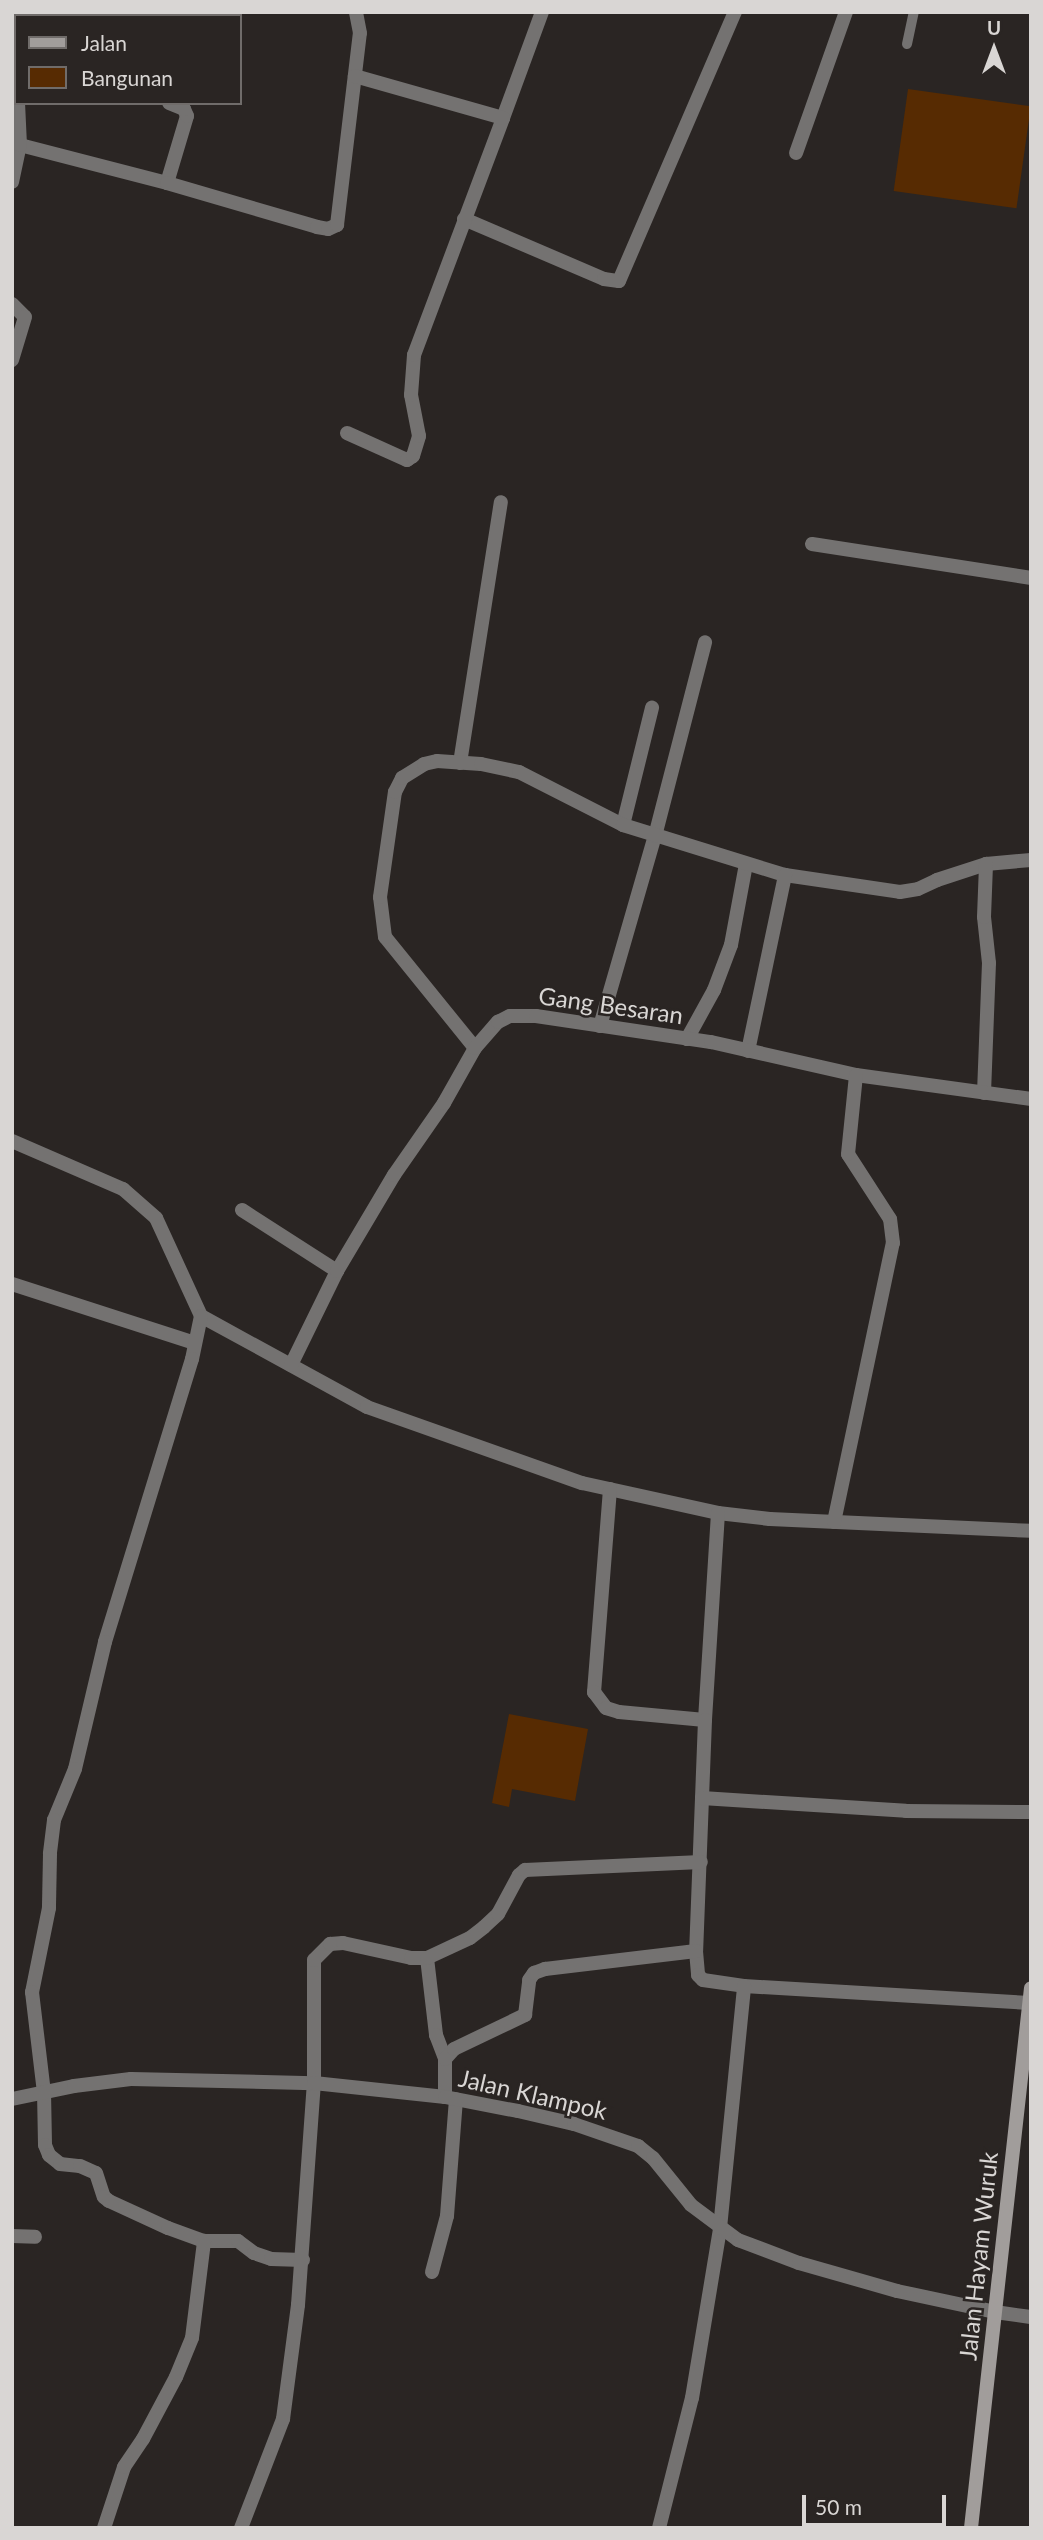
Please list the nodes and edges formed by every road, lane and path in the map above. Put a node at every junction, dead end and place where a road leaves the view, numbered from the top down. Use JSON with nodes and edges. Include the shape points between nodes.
{"nodes":[{"id":1,"x":356,"y":12,"type":"edge"},
{"id":2,"x":542,"y":12,"type":"edge"},
{"id":3,"x":735,"y":12,"type":"edge"},
{"id":4,"x":846,"y":12,"type":"edge"},
{"id":5,"x":914,"y":12,"type":"edge"},
{"id":6,"x":907,"y":44,"type":"dead end"},
{"id":7,"x":355,"y":76,"type":"junction"},
{"id":8,"x":18,"y":105,"type":"edge"},
{"id":9,"x":174,"y":105,"type":"edge"},
{"id":10,"x":503,"y":118,"type":"junction"},
{"id":11,"x":20,"y":145,"type":"junction"},
{"id":12,"x":796,"y":153,"type":"dead end"},
{"id":13,"x":12,"y":182,"type":"edge"},
{"id":14,"x":167,"y":183,"type":"junction"},
{"id":15,"x":464,"y":219,"type":"junction"},
{"id":16,"x":12,"y":304,"type":"edge"},
{"id":17,"x":12,"y":360,"type":"edge"},
{"id":18,"x":347,"y":433,"type":"dead end"},
{"id":19,"x":500,"y":502,"type":"dead end"},
{"id":20,"x":812,"y":544,"type":"dead end"},
{"id":21,"x":1031,"y":578,"type":"edge"},
{"id":22,"x":705,"y":642,"type":"dead end"},
{"id":23,"x":652,"y":708,"type":"dead end"},
{"id":24,"x":460,"y":763,"type":"junction"},
{"id":25,"x":622,"y":825,"type":"junction"},
{"id":26,"x":655,"y":836,"type":"junction"},
{"id":27,"x":1031,"y":860,"type":"edge"},
{"id":28,"x":746,"y":864,"type":"junction"},
{"id":29,"x":986,"y":864,"type":"junction"},
{"id":30,"x":785,"y":876,"type":"junction"},
{"id":31,"x":600,"y":1026,"type":"junction"},
{"id":32,"x":687,"y":1039,"type":"junction"},
{"id":33,"x":475,"y":1048,"type":"junction"},
{"id":34,"x":748,"y":1051,"type":"junction"},
{"id":35,"x":856,"y":1075,"type":"junction"},
{"id":36,"x":985,"y":1093,"type":"junction"},
{"id":37,"x":1031,"y":1099,"type":"edge"},
{"id":38,"x":12,"y":1141,"type":"edge"},
{"id":39,"x":242,"y":1210,"type":"dead end"},
{"id":40,"x":338,"y":1271,"type":"junction"},
{"id":41,"x":12,"y":1284,"type":"edge"},
{"id":42,"x":201,"y":1316,"type":"junction"},
{"id":43,"x":195,"y":1343,"type":"junction"},
{"id":44,"x":290,"y":1365,"type":"junction"},
{"id":45,"x":610,"y":1489,"type":"junction"},
{"id":46,"x":718,"y":1513,"type":"junction"},
{"id":47,"x":834,"y":1522,"type":"junction"},
{"id":48,"x":1031,"y":1531,"type":"edge"},
{"id":49,"x":705,"y":1720,"type":"junction"},
{"id":50,"x":702,"y":1798,"type":"junction"},
{"id":51,"x":1031,"y":1812,"type":"edge"},
{"id":52,"x":701,"y":1862,"type":"junction"},
{"id":53,"x":696,"y":1951,"type":"junction"},
{"id":54,"x":427,"y":1958,"type":"junction"},
{"id":55,"x":744,"y":1986,"type":"junction"},
{"id":56,"x":1030,"y":1996,"type":"edge"},
{"id":57,"x":1028,"y":2043,"type":"edge"},
{"id":58,"x":445,"y":2059,"type":"junction"},
{"id":59,"x":314,"y":2083,"type":"junction"},
{"id":60,"x":44,"y":2092,"type":"junction"},
{"id":61,"x":451,"y":2098,"type":"junction"},
{"id":62,"x":12,"y":2099,"type":"edge"},
{"id":63,"x":720,"y":2228,"type":"junction"},
{"id":64,"x":12,"y":2236,"type":"edge"},
{"id":65,"x":35,"y":2237,"type":"dead end"},
{"id":66,"x":204,"y":2241,"type":"junction"},
{"id":67,"x":303,"y":2260,"type":"junction"},
{"id":68,"x":432,"y":2272,"type":"dead end"},
{"id":69,"x":995,"y":2312,"type":"junction"},
{"id":70,"x":1031,"y":2317,"type":"edge"},
{"id":71,"x":243,"y":2527,"type":"edge"},
{"id":72,"x":104,"y":2528,"type":"edge"},
{"id":73,"x":659,"y":2528,"type":"edge"},
{"id":74,"x":971,"y":2528,"type":"edge"}],
"edges":[{"from":1,"to":7,"type":"street","via":[[360,33]]},
{"from":2,"to":10,"type":"street"},
{"from":3,"to":15,"type":"street","via":[[619,281],[604,279]]},
{"from":4,"to":12,"type":"street"},
{"from":5,"to":6,"type":"lane"},
{"from":7,"to":10,"type":"street"},
{"from":7,"to":14,"type":"street","via":[[335,227],[317,227]]},
{"from":8,"to":11,"type":"street"},
{"from":9,"to":14,"type":"street","via":[[187,116]]},
{"from":10,"to":15,"type":"street"},
{"from":11,"to":13,"type":"street"},
{"from":11,"to":14,"type":"street"},
{"from":15,"to":18,"type":"street","via":[[412,365],[411,395],[419,432],[413,456],[408,460]]},
{"from":16,"to":17,"type":"street","via":[[25,317]]},
{"from":19,"to":24,"type":"street"},
{"from":20,"to":21,"type":"street"},
{"from":22,"to":26,"type":"street"},
{"from":23,"to":25,"type":"street"},
{"from":24,"to":25,"type":"street","via":[[519,772]]},
{"from":24,"to":33,"type":"street","via":[[424,764],[402,778],[395,792],[380,897],[385,937]]},
{"from":25,"to":26,"type":"street"},
{"from":26,"to":28,"type":"street"},
{"from":26,"to":31,"type":"street"},
{"from":27,"to":29,"type":"street"},
{"from":28,"to":30,"type":"street"},
{"from":28,"to":32,"type":"street","via":[[731,944],[714,990]]},
{"from":29,"to":30,"type":"street","via":[[900,891]]},
{"from":29,"to":36,"type":"street"},
{"from":30,"to":34,"type":"street"},
{"from":31,"to":32,"type":"street","name":"Gang Besaran"},
{"from":31,"to":33,"type":"street","name":"Gang Besaran","via":[[510,1016],[498,1022]]},
{"from":32,"to":34,"type":"street","name":"Gang Besaran"},
{"from":33,"to":40,"type":"street","name":"Gang Besaran"},
{"from":34,"to":35,"type":"street","name":"Gang Besaran"},
{"from":35,"to":36,"type":"street","name":"Gang Besaran"},
{"from":35,"to":47,"type":"street","via":[[848,1154],[890,1219],[893,1243]]},
{"from":36,"to":37,"type":"street","name":"Gang Besaran"},
{"from":38,"to":42,"type":"street","via":[[123,1189],[156,1218]]},
{"from":39,"to":40,"type":"street"},
{"from":40,"to":44,"type":"street","name":"Gang Besaran"},
{"from":41,"to":43,"type":"street"},
{"from":42,"to":43,"type":"street"},
{"from":42,"to":44,"type":"street"},
{"from":43,"to":60,"type":"street","via":[[106,1642],[75,1769],[54,1820],[49,1908],[32,1992]]},
{"from":44,"to":45,"type":"street","via":[[367,1407]]},
{"from":45,"to":46,"type":"street"},
{"from":45,"to":49,"type":"street","via":[[594,1692],[606,1708],[619,1712]]},
{"from":46,"to":47,"type":"street"},
{"from":46,"to":49,"type":"street"},
{"from":47,"to":48,"type":"street"},
{"from":49,"to":50,"type":"street"},
{"from":50,"to":51,"type":"street","via":[[906,1811]]},
{"from":50,"to":52,"type":"street"},
{"from":52,"to":53,"type":"street"},
{"from":52,"to":54,"type":"street","via":[[525,1870],[498,1914],[484,1927]]},
{"from":53,"to":55,"type":"street","via":[[698,1975],[703,1980]]},
{"from":53,"to":58,"type":"street","via":[[534,1973],[525,2015],[454,2049]]},
{"from":54,"to":58,"type":"street","via":[[436,2035]]},
{"from":54,"to":59,"type":"street","via":[[342,1943],[322,1949],[314,1959]]},
{"from":55,"to":56,"type":"street"},
{"from":55,"to":63,"type":"street"},
{"from":56,"to":57,"type":"main road","name":"Jalan Hayam Wuruk"},
{"from":57,"to":69,"type":"main road","name":"Jalan Hayam Wuruk"},
{"from":58,"to":61,"type":"street"},
{"from":59,"to":60,"type":"street","name":"Jalan Klampok","via":[[131,2079]]},
{"from":59,"to":61,"type":"street","name":"Jalan Klampok"},
{"from":59,"to":67,"type":"street"},
{"from":60,"to":62,"type":"street","name":"Jalan Klampok"},
{"from":60,"to":66,"type":"street","via":[[49,2155],[60,2164],[96,2174],[109,2201]]},
{"from":61,"to":63,"type":"street","name":"Jalan Klampok","via":[[574,2124],[638,2146],[691,2205]]},
{"from":61,"to":68,"type":"street","via":[[447,2216]]},
{"from":63,"to":69,"type":"street","name":"Jalan Klampok","via":[[738,2240],[799,2263]]},
{"from":63,"to":73,"type":"street","via":[[692,2398]]},
{"from":64,"to":65,"type":"street"},
{"from":66,"to":67,"type":"street","via":[[234,2240],[271,2259]]},
{"from":66,"to":72,"type":"street","via":[[192,2337],[176,2377],[124,2467]]},
{"from":67,"to":71,"type":"street","via":[[283,2419]]},
{"from":69,"to":70,"type":"street","name":"Jalan Klampok"},
{"from":69,"to":74,"type":"main road","name":"Jalan Hayam Wuruk"}]}
